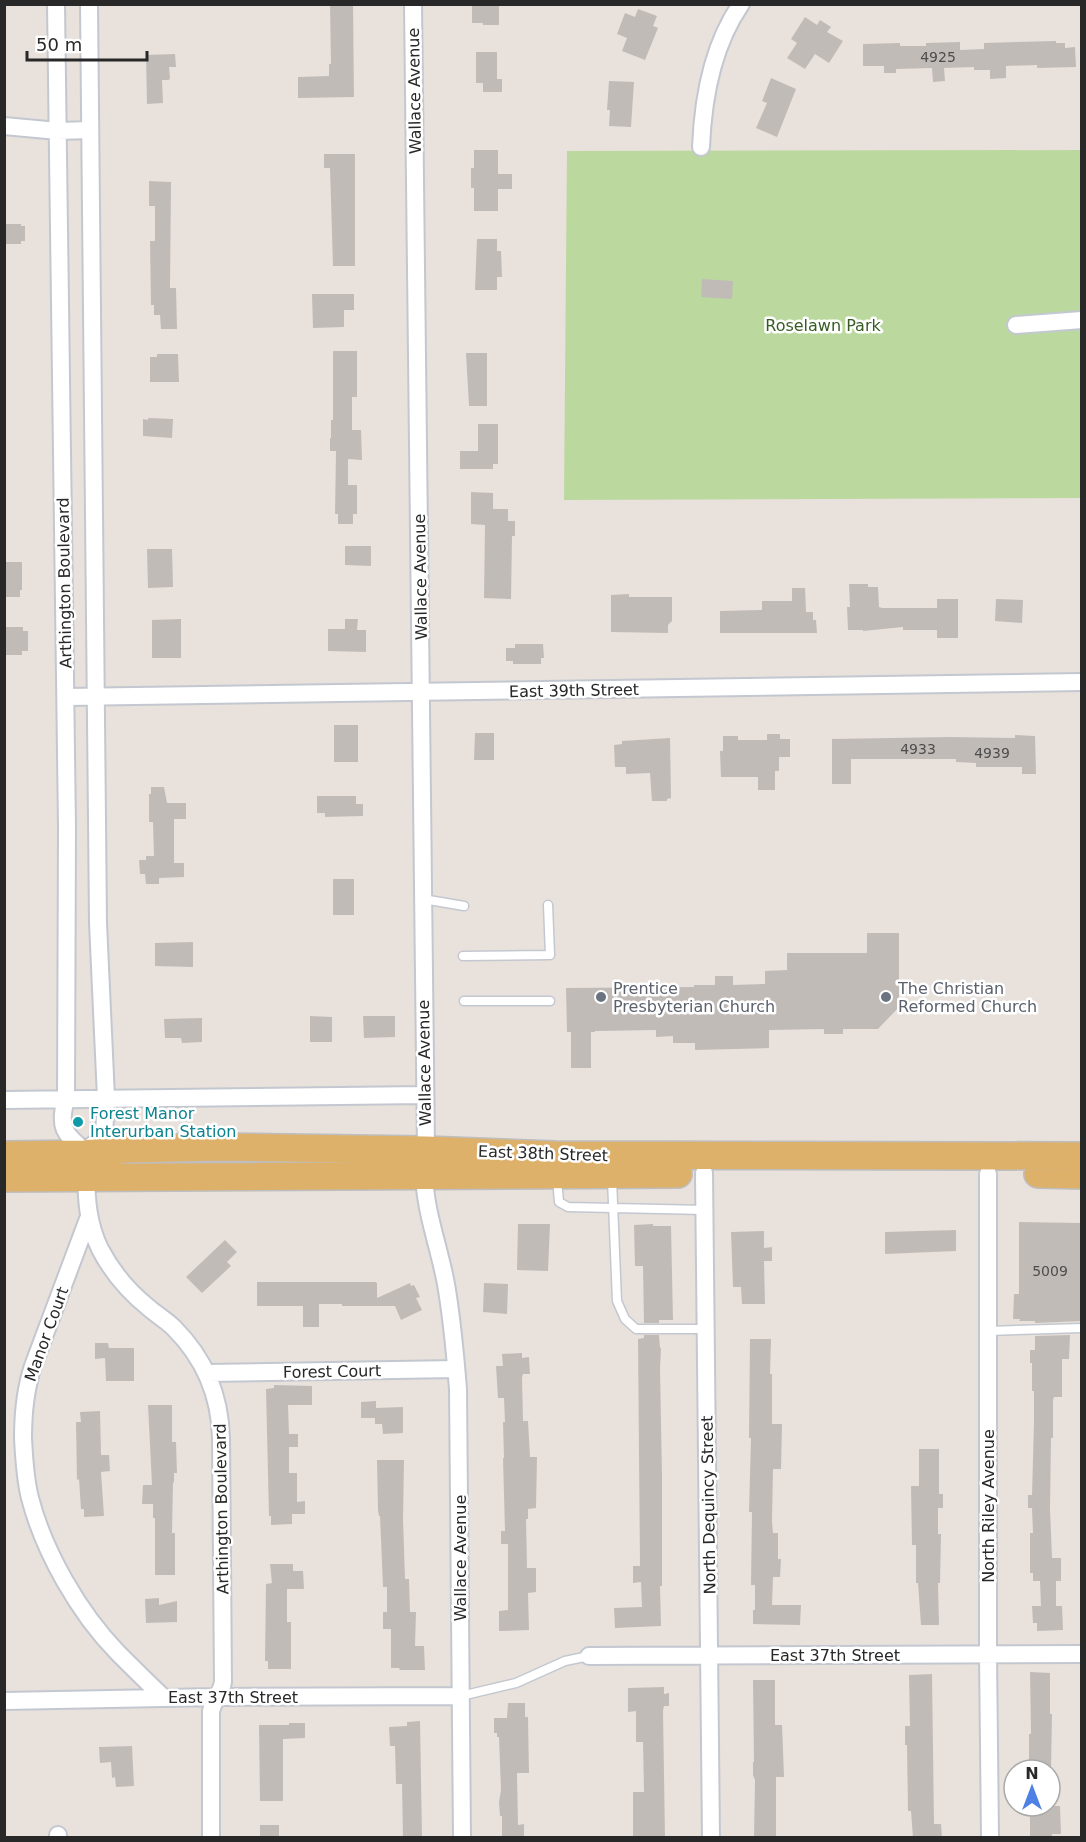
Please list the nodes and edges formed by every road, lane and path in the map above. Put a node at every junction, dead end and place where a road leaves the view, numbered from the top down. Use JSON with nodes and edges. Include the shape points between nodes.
{"nodes":[{"id":1,"x":56,"y":4,"type":"edge"},
{"id":2,"x":89,"y":4,"type":"edge"},
{"id":3,"x":413,"y":4,"type":"edge"},
{"id":4,"x":741,"y":4,"type":"edge"},
{"id":5,"x":4,"y":126,"type":"edge"},
{"id":6,"x":90,"y":130,"type":"junction"},
{"id":7,"x":58,"y":131,"type":"junction"},
{"id":8,"x":702,"y":147,"type":"dead end"},
{"id":9,"x":1082,"y":320,"type":"edge"},
{"id":10,"x":1016,"y":325,"type":"dead end"},
{"id":11,"x":1082,"y":682,"type":"edge"},
{"id":12,"x":421,"y":692,"type":"junction"},
{"id":13,"x":97,"y":696,"type":"junction"},
{"id":14,"x":66,"y":697,"type":"junction"},
{"id":15,"x":423,"y":899,"type":"junction"},
{"id":16,"x":548,"y":905,"type":"dead end"},
{"id":17,"x":464,"y":906,"type":"dead end"},
{"id":18,"x":464,"y":956,"type":"dead end"},
{"id":19,"x":464,"y":1001,"type":"dead end"},
{"id":20,"x":550,"y":1001,"type":"dead end"},
{"id":21,"x":424,"y":1095,"type":"junction"},
{"id":22,"x":106,"y":1098,"type":"junction"},
{"id":23,"x":66,"y":1099,"type":"junction"},
{"id":24,"x":4,"y":1100,"type":"edge"},
{"id":25,"x":4,"y":1155,"type":"edge"},
{"id":26,"x":1082,"y":1156,"type":"edge"},
{"id":27,"x":85,"y":1160,"type":"junction"},
{"id":28,"x":425,"y":1162,"type":"junction"},
{"id":29,"x":704,"y":1173,"type":"junction"},
{"id":30,"x":987,"y":1174,"type":"junction"},
{"id":31,"x":556,"y":1175,"type":"junction"},
{"id":32,"x":611,"y":1175,"type":"junction"},
{"id":33,"x":1082,"y":1175,"type":"edge"},
{"id":34,"x":4,"y":1178,"type":"edge"},
{"id":35,"x":613,"y":1208,"type":"junction"},
{"id":36,"x":705,"y":1210,"type":"junction"},
{"id":37,"x":88,"y":1219,"type":"junction"},
{"id":38,"x":706,"y":1329,"type":"junction"},
{"id":39,"x":1082,"y":1329,"type":"edge"},
{"id":40,"x":988,"y":1331,"type":"junction"},
{"id":41,"x":456,"y":1369,"type":"junction"},
{"id":42,"x":207,"y":1373,"type":"junction"},
{"id":43,"x":988,"y":1653,"type":"junction"},
{"id":44,"x":1082,"y":1653,"type":"edge"},
{"id":45,"x":709,"y":1655,"type":"junction"},
{"id":46,"x":590,"y":1656,"type":"joint"},
{"id":47,"x":461,"y":1696,"type":"junction"},
{"id":48,"x":216,"y":1697,"type":"junction"},
{"id":49,"x":164,"y":1698,"type":"junction"},
{"id":50,"x":4,"y":1701,"type":"edge"},
{"id":51,"x":211,"y":1838,"type":"edge"},
{"id":52,"x":462,"y":1838,"type":"edge"},
{"id":53,"x":711,"y":1838,"type":"edge"},
{"id":54,"x":990,"y":1838,"type":"edge"}],
"edges":[{"from":1,"to":7,"type":"street","name":"Arthington Boulevard"},
{"from":2,"to":6,"type":"street","name":"Arthington Boulevard"},
{"from":3,"to":12,"type":"street","name":"Wallace Avenue"},
{"from":4,"to":8,"type":"street","via":[[723,36],[711,70]]},
{"from":5,"to":7,"type":"street"},
{"from":6,"to":7,"type":"street"},
{"from":6,"to":13,"type":"street","name":"Arthington Boulevard"},
{"from":7,"to":14,"type":"street","name":"Arthington Boulevard"},
{"from":9,"to":10,"type":"street"},
{"from":11,"to":12,"type":"street","name":"East 39th Street"},
{"from":12,"to":13,"type":"street","name":"East 39th Street"},
{"from":12,"to":15,"type":"street","name":"Wallace Avenue"},
{"from":13,"to":14,"type":"street","name":"East 39th Street"},
{"from":13,"to":22,"type":"street","name":"Arthington Boulevard","via":[[98,923]]},
{"from":14,"to":23,"type":"street","name":"Arthington Boulevard"},
{"from":15,"to":17,"type":"lane"},
{"from":15,"to":21,"type":"street","name":"Wallace Avenue"},
{"from":16,"to":18,"type":"lane","via":[[550,955]]},
{"from":19,"to":20,"type":"lane"},
{"from":21,"to":22,"type":"street"},
{"from":21,"to":28,"type":"street","name":"Wallace Avenue"},
{"from":22,"to":23,"type":"street"},
{"from":22,"to":27,"type":"street","name":"Arthington Boulevard","via":[[104,1136]]},
{"from":23,"to":24,"type":"street"},
{"from":23,"to":27,"type":"street","name":"Arthington Boulevard","via":[[66,1136]]},
{"from":25,"to":27,"type":"main road","name":"East 38th Street"},
{"from":26,"to":28,"type":"main road","name":"East 38th Street","via":[[555,1155]]},
{"from":27,"to":28,"type":"main road","name":"East 38th Street"},
{"from":27,"to":34,"type":"main road","name":"East 38th Street"},
{"from":27,"to":37,"type":"street","name":"Arthington Boulevard"},
{"from":28,"to":31,"type":"main road","name":"East 38th Street"},
{"from":28,"to":41,"type":"street","name":"Wallace Avenue","via":[[426,1200],[449,1299]]},
{"from":29,"to":30,"type":"main road","name":"East 38th Street"},
{"from":29,"to":32,"type":"main road","name":"East 38th Street"},
{"from":29,"to":36,"type":"street","name":"North Dequincy Street"},
{"from":30,"to":33,"type":"main road","name":"East 38th Street"},
{"from":30,"to":40,"type":"street","name":"North Riley Avenue"},
{"from":31,"to":32,"type":"main road","name":"East 38th Street"},
{"from":31,"to":35,"type":"lane","via":[[560,1202],[568,1207]]},
{"from":32,"to":35,"type":"lane"},
{"from":35,"to":36,"type":"lane"},
{"from":35,"to":38,"type":"lane","via":[[617,1301],[625,1318],[636,1329]]},
{"from":36,"to":38,"type":"street","name":"North Dequincy Street"},
{"from":37,"to":42,"type":"street","name":"Arthington Boulevard","via":[[114,1272],[138,1299],[182,1336]]},
{"from":37,"to":49,"type":"street","name":"Manor Court","via":[[27,1386],[24,1443],[28,1490],[45,1539],[76,1599],[117,1652]]},
{"from":38,"to":45,"type":"street","name":"North Dequincy Street"},
{"from":39,"to":40,"type":"lane"},
{"from":40,"to":43,"type":"street","name":"North Riley Avenue"},
{"from":41,"to":42,"type":"street","name":"Forest Court"},
{"from":41,"to":47,"type":"street","name":"Wallace Avenue"},
{"from":42,"to":48,"type":"street","name":"Arthington Boulevard","via":[[218,1404],[221,1428],[223,1682]]},
{"from":43,"to":44,"type":"street","name":"East 37th Street"},
{"from":43,"to":45,"type":"street","name":"East 37th Street"},
{"from":43,"to":54,"type":"street","name":"North Riley Avenue"},
{"from":45,"to":46,"type":"street","name":"East 37th Street"},
{"from":45,"to":53,"type":"street","name":"North Dequincy Street"},
{"from":46,"to":47,"type":"lane","via":[[565,1661],[516,1683]]},
{"from":47,"to":48,"type":"street","name":"East 37th Street"},
{"from":47,"to":52,"type":"street","name":"Wallace Avenue"},
{"from":48,"to":49,"type":"street","name":"East 37th Street"},
{"from":48,"to":51,"type":"street","name":"Arthington Boulevard","via":[[211,1711]]},
{"from":49,"to":50,"type":"street","name":"East 37th Street"}]}
